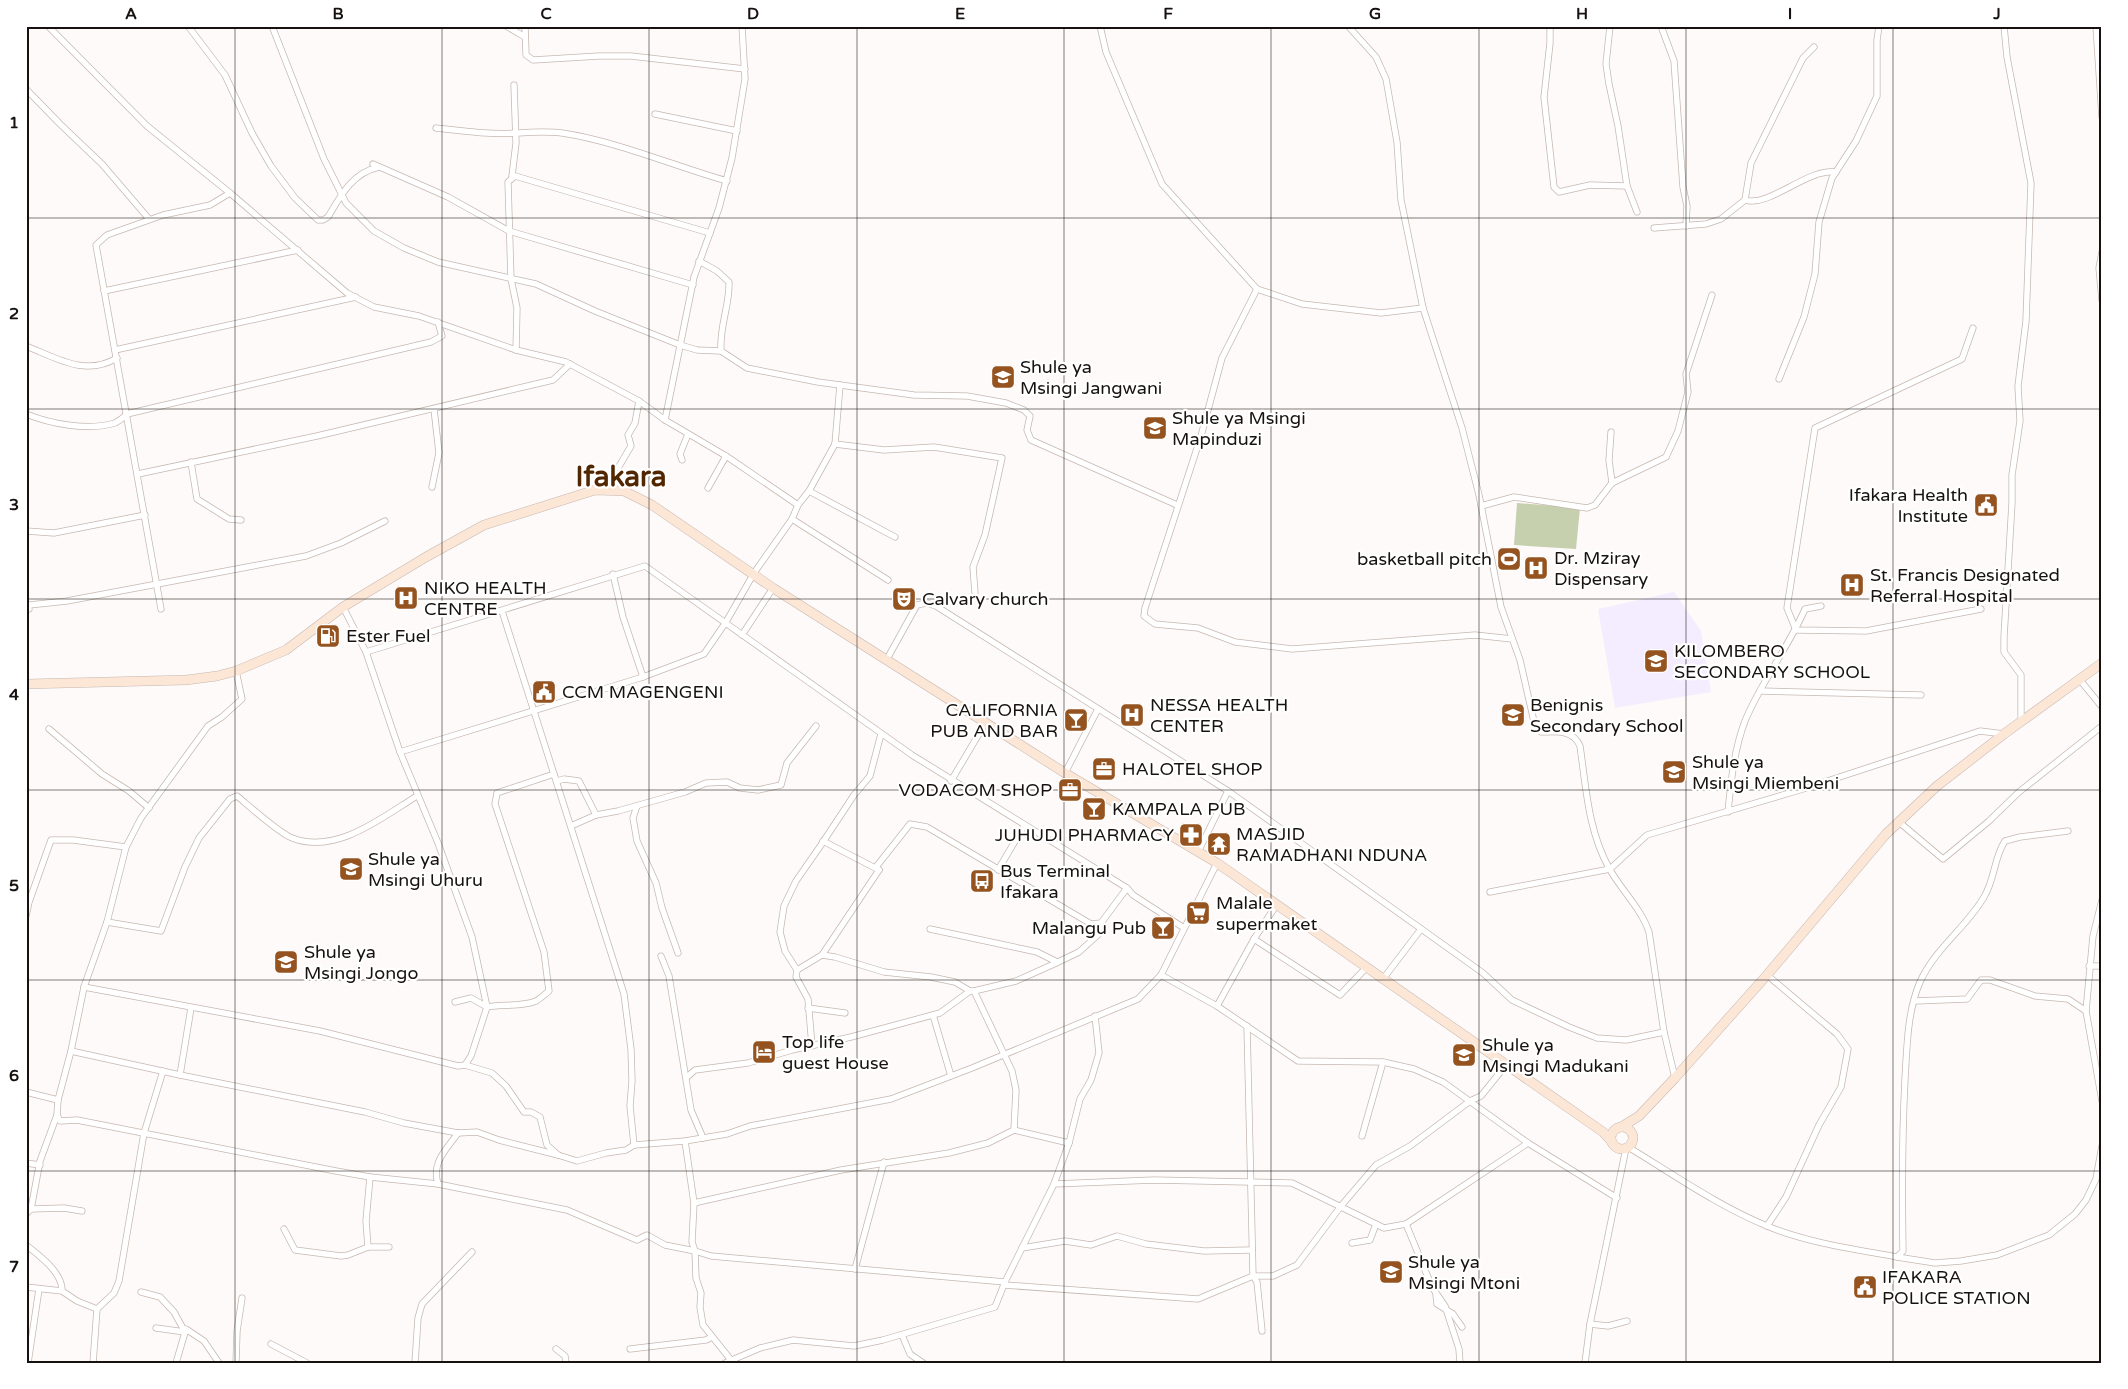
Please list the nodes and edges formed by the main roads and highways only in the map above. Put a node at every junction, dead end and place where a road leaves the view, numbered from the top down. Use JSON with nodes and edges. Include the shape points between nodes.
{"nodes":[{"id":1,"x":2102,"y":663,"type":"edge"},
{"id":2,"x":26,"y":684,"type":"edge"},
{"id":3,"x":1640,"y":1116,"type":"junction"},
{"id":4,"x":1619,"y":1128,"type":"junction"},
{"id":5,"x":1597,"y":1129,"type":"junction"},
{"id":6,"x":1632,"y":1137,"type":"junction"},
{"id":7,"x":1612,"y":1142,"type":"junction"}],
"edges":[{"from":1,"to":3,"type":"main road","via":[[1937,786],[1886,834],[1767,975]]},
{"from":2,"to":5,"type":"main road","via":[[186,680],[236,670],[286,650],[343,608],[484,525],[595,490],[624,492],[652,504],[773,588],[1217,863]]},
{"from":3,"to":4,"type":"main road"},
{"from":3,"to":6,"type":"main road"},
{"from":4,"to":5,"type":"main road"},
{"from":4,"to":6,"type":"main road","via":[[1629,1130]]},
{"from":4,"to":7,"type":"main road","via":[[1612,1133]]},
{"from":5,"to":7,"type":"main road"},
{"from":6,"to":7,"type":"main road","via":[[1626,1148],[1617,1148]]}]}
